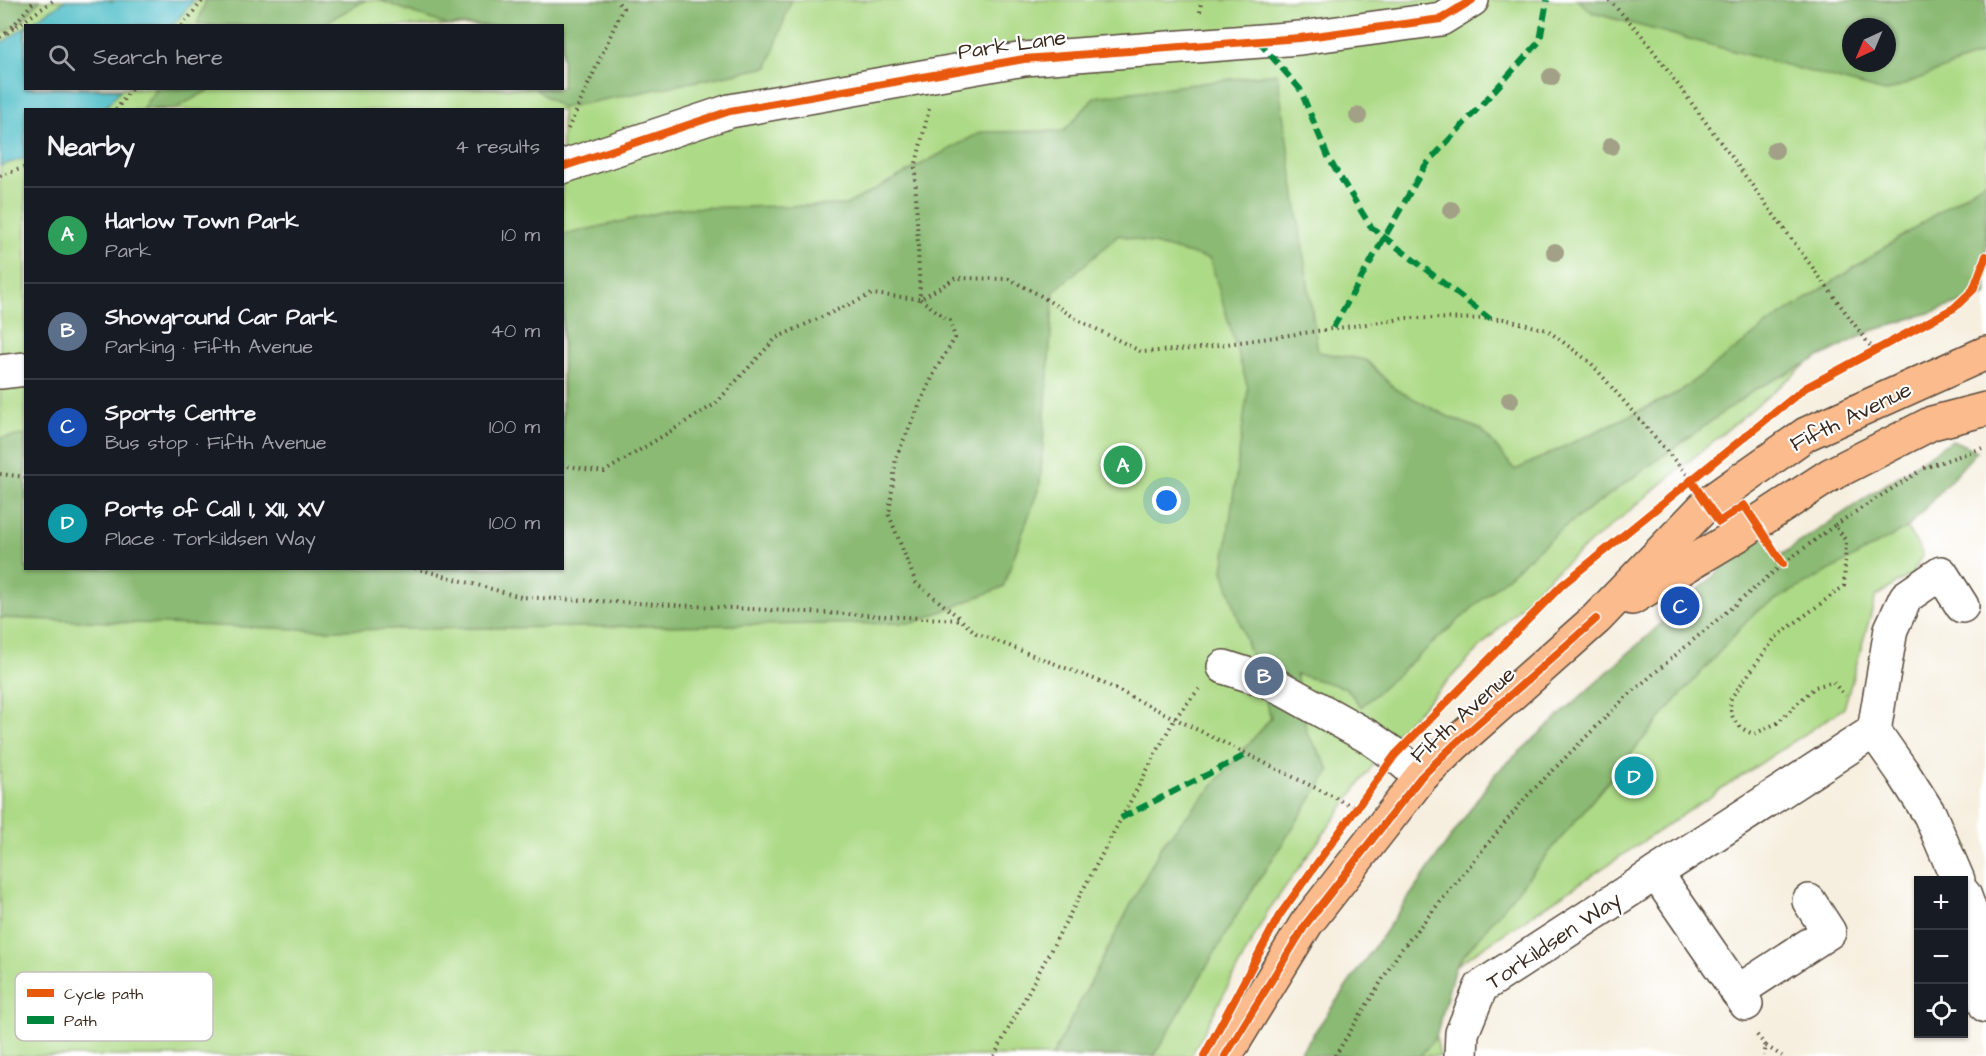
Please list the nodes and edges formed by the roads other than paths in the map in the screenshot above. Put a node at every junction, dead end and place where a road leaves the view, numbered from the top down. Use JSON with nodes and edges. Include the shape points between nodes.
{"nodes":[{"id":1,"x":1472,"y":0,"type":"edge"},
{"id":2,"x":564,"y":166,"type":"edge"},
{"id":3,"x":1986,"y":353,"type":"edge"},
{"id":4,"x":24,"y":369,"type":"edge"},
{"id":5,"x":0,"y":372,"type":"edge"},
{"id":6,"x":1986,"y":409,"type":"edge"},
{"id":7,"x":1962,"y":606,"type":"dead end"},
{"id":8,"x":1596,"y":619,"type":"junction"},
{"id":9,"x":1224,"y":666,"type":"road end"},
{"id":10,"x":1874,"y":731,"type":"junction"},
{"id":11,"x":1421,"y":777,"type":"junction"},
{"id":12,"x":1656,"y":873,"type":"junction"},
{"id":13,"x":1956,"y":876,"type":"edge"},
{"id":14,"x":1809,"y":901,"type":"dead end"},
{"id":15,"x":1974,"y":904,"type":"edge"},
{"id":16,"x":1986,"y":1006,"type":"edge"},
{"id":17,"x":1224,"y":1056,"type":"edge"},
{"id":18,"x":1461,"y":1056,"type":"edge"}],
"edges":[{"from":1,"to":2,"type":"street","name":"Park Lane","via":[[1441,19],[1300,38],[1024,58],[730,111]]},
{"from":3,"to":8,"type":"main road","name":"Fifth Avenue","via":[[1695,486]]},
{"from":4,"to":5,"type":"street"},
{"from":6,"to":8,"type":"main road","name":"Fifth Avenue","via":[[1932,423],[1830,475]]},
{"from":7,"to":10,"type":"street","via":[[1941,573],[1906,597],[1892,629]]},
{"from":8,"to":11,"type":"main road","name":"Fifth Avenue"},
{"from":9,"to":11,"type":"street","via":[[1268,681],[1359,731]]},
{"from":10,"to":12,"type":"street","name":"Torkildsen Way"},
{"from":10,"to":13,"type":"street","via":[[1930,815]]},
{"from":11,"to":17,"type":"main road","name":"Fifth Avenue","via":[[1306,924]]},
{"from":12,"to":14,"type":"street","via":[[1742,998],[1829,932]]},
{"from":12,"to":18,"type":"street","name":"Torkildsen Way","via":[[1481,987],[1462,1033]]},
{"from":15,"to":16,"type":"street"}]}
